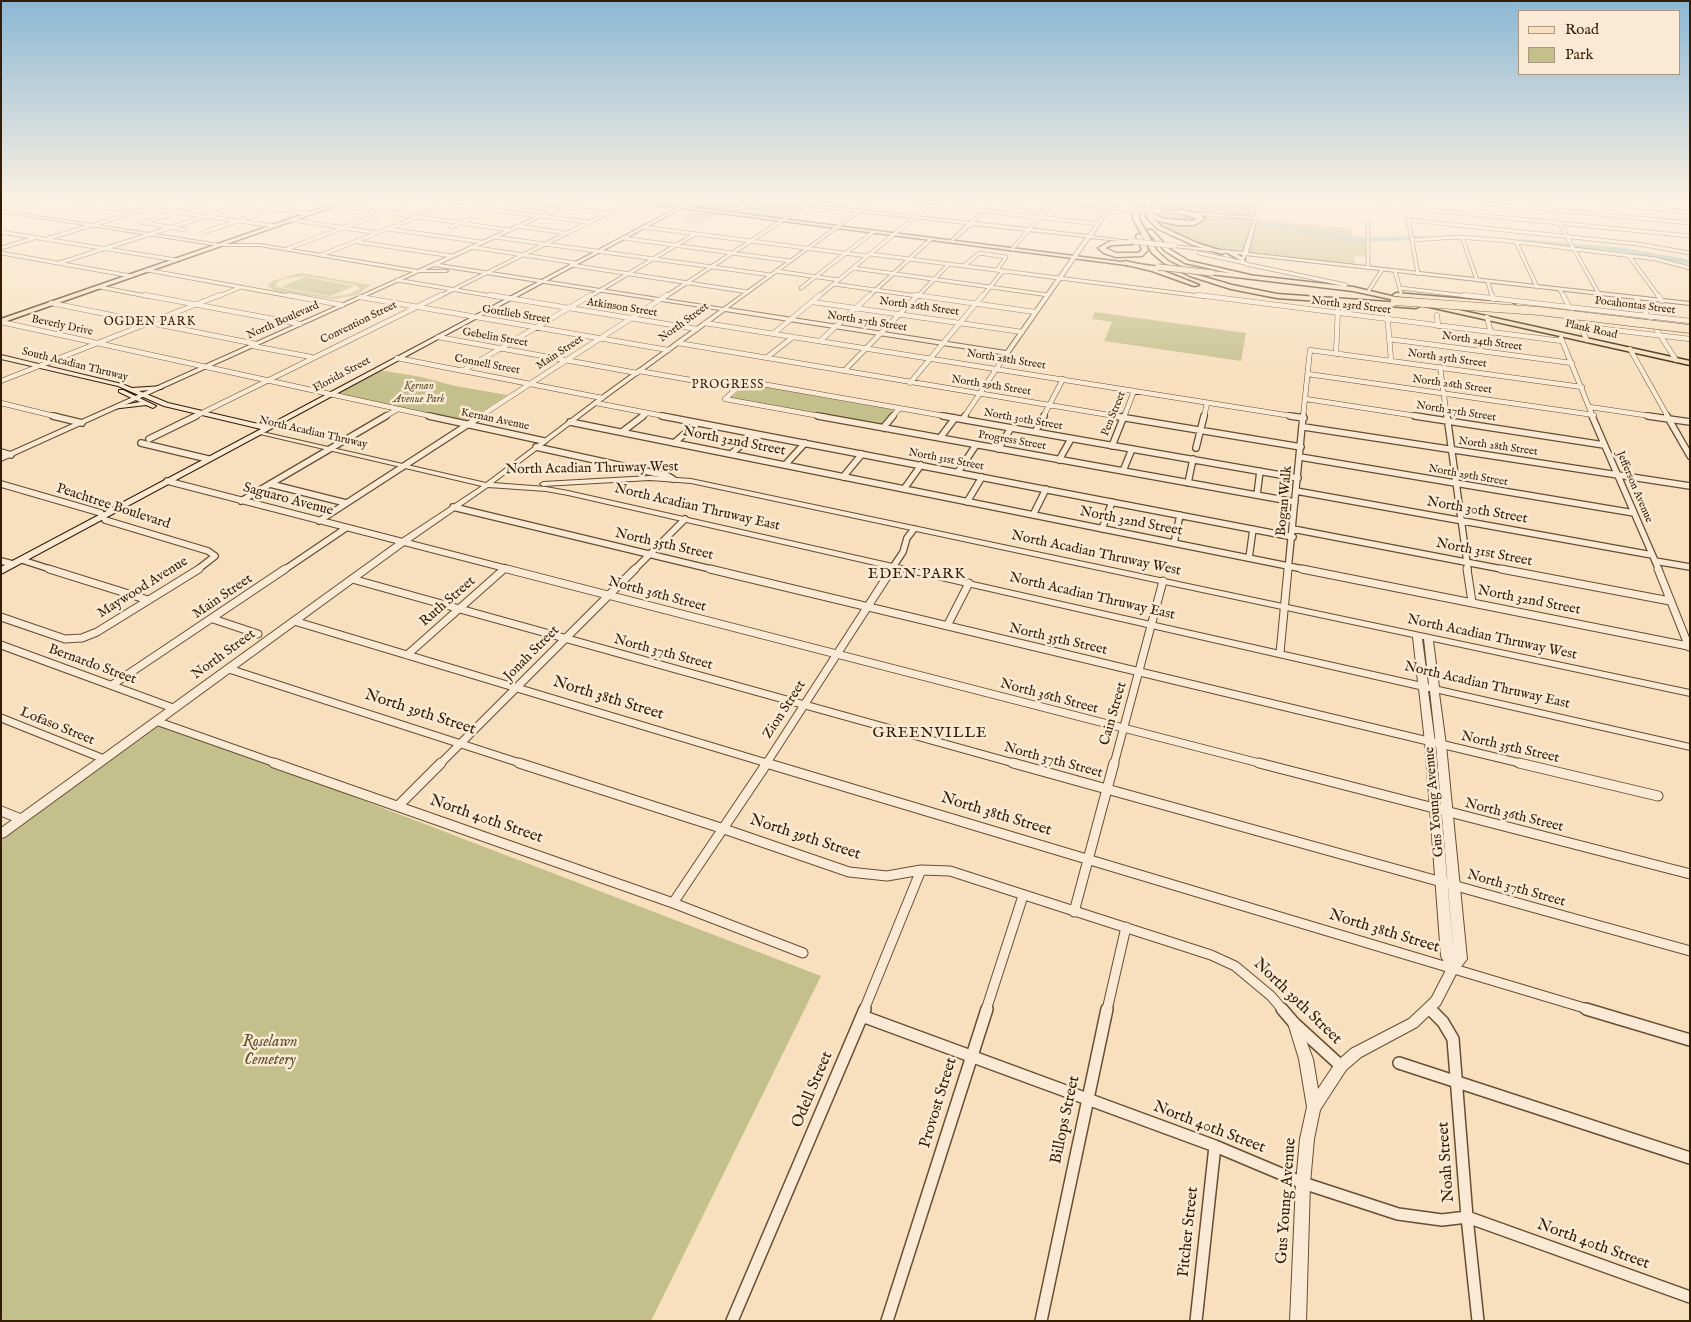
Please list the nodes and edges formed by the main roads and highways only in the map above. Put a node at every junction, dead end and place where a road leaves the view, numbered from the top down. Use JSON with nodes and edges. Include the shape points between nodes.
{"nodes":[{"id":1,"x":168,"y":263,"type":"edge"},
{"id":2,"x":576,"y":263,"type":"edge"},
{"id":3,"x":1125,"y":263,"type":"joint"},
{"id":4,"x":1129,"y":263,"type":"edge"},
{"id":5,"x":1168,"y":263,"type":"edge"},
{"id":6,"x":1176,"y":263,"type":"edge"},
{"id":7,"x":1189,"y":263,"type":"edge"},
{"id":8,"x":1156,"y":266,"type":"junction"},
{"id":9,"x":1210,"y":272,"type":"junction"},
{"id":10,"x":1247,"y":275,"type":"junction"},
{"id":11,"x":1323,"y":283,"type":"junction"},
{"id":12,"x":1337,"y":287,"type":"junction"},
{"id":13,"x":1398,"y":294,"type":"junction"},
{"id":14,"x":1371,"y":303,"type":"junction"},
{"id":15,"x":1487,"y":317,"type":"junction"},
{"id":16,"x":1647,"y":320,"type":"junction"},
{"id":17,"x":1,"y":321,"type":"edge"},
{"id":18,"x":1690,"y":330,"type":"edge"},
{"id":19,"x":1,"y":358,"type":"edge"},
{"id":20,"x":1,"y":362,"type":"edge"},
{"id":21,"x":1690,"y":363,"type":"edge"},
{"id":22,"x":161,"y":387,"type":"road end"},
{"id":23,"x":132,"y":389,"type":"junction"},
{"id":24,"x":143,"y":395,"type":"joint"},
{"id":25,"x":135,"y":399,"type":"joint"},
{"id":26,"x":144,"y":404,"type":"junction"},
{"id":27,"x":114,"y":408,"type":"road end"},
{"id":28,"x":197,"y":415,"type":"junction"},
{"id":29,"x":263,"y":430,"type":"junction"},
{"id":30,"x":1,"y":571,"type":"edge"}],
"edges":[{"from":1,"to":17,"type":"main road"},
{"from":2,"to":29,"type":"main road","name":"Florida Street"},
{"from":3,"to":8,"type":"main road"},
{"from":3,"to":14,"type":"highway","via":[[1154,269],[1198,286],[1240,295]]},
{"from":4,"to":8,"type":"main road"},
{"from":5,"to":14,"type":"highway","via":[[1202,279],[1235,288],[1271,295]]},
{"from":6,"to":13,"type":"highway","via":[[1219,280],[1290,294]]},
{"from":7,"to":10,"type":"highway"},
{"from":8,"to":9,"type":"main road","bridge":true},
{"from":9,"to":10,"type":"main road"},
{"from":9,"to":12,"type":"main road"},
{"from":10,"to":11,"type":"main road"},
{"from":11,"to":12,"type":"main road"},
{"from":11,"to":13,"type":"main road","name":"Plank Road"},
{"from":12,"to":15,"type":"main road","name":"Plank Road"},
{"from":13,"to":15,"type":"main road","name":"Plank Road"},
{"from":13,"to":16,"type":"highway","bridge":true},
{"from":13,"to":16,"type":"highway","bridge":true,"via":[[1526,310]]},
{"from":14,"to":18,"type":"highway","bridge":true},
{"from":15,"to":21,"type":"main road","name":"Plank Road"},
{"from":16,"to":18,"type":"highway","bridge":true},
{"from":19,"to":23,"type":"main road","name":"South Acadian Thruway"},
{"from":20,"to":25,"type":"main road","name":"South Acadian Thruway","via":[[105,386]]},
{"from":22,"to":23,"type":"main road"},
{"from":23,"to":24,"type":"main road","name":"South Acadian Thruway"},
{"from":24,"to":28,"type":"main road","name":"North Acadian Thruway"},
{"from":25,"to":26,"type":"main road","name":"North Acadian Thruway"},
{"from":26,"to":27,"type":"main road"},
{"from":26,"to":28,"type":"main road","name":"North Acadian Thruway"},
{"from":28,"to":29,"type":"main road","name":"North Acadian Thruway"},
{"from":29,"to":30,"type":"main road","name":"Florida Street"}]}
